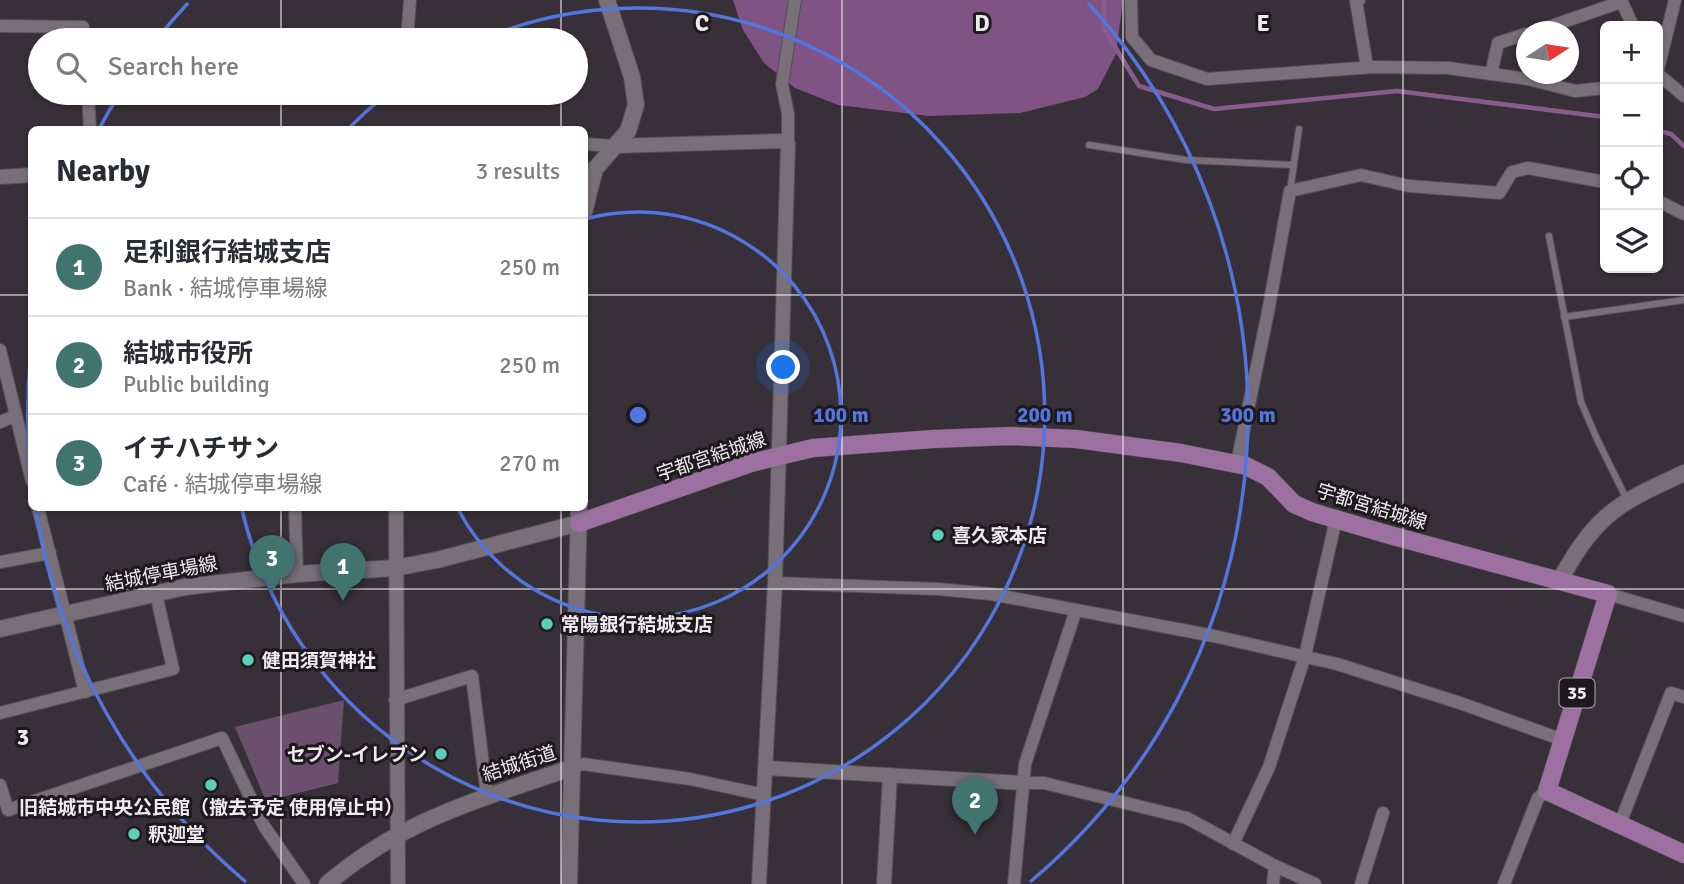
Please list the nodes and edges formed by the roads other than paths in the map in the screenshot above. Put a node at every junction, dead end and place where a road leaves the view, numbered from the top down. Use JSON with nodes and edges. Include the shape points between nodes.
{"nodes":[{"id":1,"x":410,"y":0,"type":"edge"},
{"id":2,"x":607,"y":0,"type":"edge"},
{"id":3,"x":795,"y":0,"type":"edge"},
{"id":4,"x":1131,"y":0,"type":"edge"},
{"id":5,"x":1357,"y":0,"type":"edge"},
{"id":6,"x":1675,"y":0,"type":"edge"},
{"id":7,"x":1621,"y":1,"type":"edge"},
{"id":8,"x":1565,"y":21,"type":"edge"},
{"id":9,"x":1631,"y":21,"type":"edge"},
{"id":10,"x":0,"y":26,"type":"edge"},
{"id":11,"x":83,"y":28,"type":"edge"},
{"id":12,"x":408,"y":28,"type":"edge"},
{"id":13,"x":1516,"y":37,"type":"edge"},
{"id":14,"x":1663,"y":51,"type":"edge"},
{"id":15,"x":1367,"y":67,"type":"junction"},
{"id":16,"x":1491,"y":74,"type":"junction"},
{"id":17,"x":1663,"y":77,"type":"edge"},
{"id":18,"x":1600,"y":88,"type":"edge"},
{"id":19,"x":1684,"y":96,"type":"edge"},
{"id":20,"x":89,"y":105,"type":"edge"},
{"id":21,"x":90,"y":126,"type":"edge"},
{"id":22,"x":1299,"y":129,"type":"dead end"},
{"id":23,"x":588,"y":144,"type":"edge"},
{"id":24,"x":788,"y":144,"type":"junction"},
{"id":25,"x":615,"y":145,"type":"junction"},
{"id":26,"x":1089,"y":145,"type":"dead end"},
{"id":27,"x":1294,"y":164,"type":"junction"},
{"id":28,"x":28,"y":175,"type":"edge"},
{"id":29,"x":0,"y":177,"type":"edge"},
{"id":30,"x":1600,"y":181,"type":"edge"},
{"id":31,"x":1290,"y":191,"type":"junction"},
{"id":32,"x":588,"y":196,"type":"edge"},
{"id":33,"x":1663,"y":204,"type":"edge"},
{"id":34,"x":1684,"y":214,"type":"edge"},
{"id":35,"x":1549,"y":236,"type":"dead end"},
{"id":36,"x":1684,"y":300,"type":"edge"},
{"id":37,"x":1564,"y":317,"type":"junction"},
{"id":38,"x":0,"y":350,"type":"edge"},
{"id":39,"x":15,"y":416,"type":"junction"},
{"id":40,"x":0,"y":422,"type":"edge"},
{"id":41,"x":778,"y":455,"type":"junction"},
{"id":42,"x":1237,"y":464,"type":"junction"},
{"id":43,"x":28,"y":466,"type":"edge"},
{"id":44,"x":1684,"y":473,"type":"edge"},
{"id":45,"x":1628,"y":502,"type":"junction"},
{"id":46,"x":39,"y":511,"type":"edge"},
{"id":47,"x":295,"y":511,"type":"edge"},
{"id":48,"x":396,"y":511,"type":"edge"},
{"id":49,"x":579,"y":515,"type":"edge"},
{"id":50,"x":1336,"y":519,"type":"junction"},
{"id":51,"x":50,"y":553,"type":"junction"},
{"id":52,"x":0,"y":562,"type":"edge"},
{"id":53,"x":395,"y":568,"type":"junction"},
{"id":54,"x":297,"y":574,"type":"junction"},
{"id":55,"x":1559,"y":580,"type":"junction"},
{"id":56,"x":775,"y":583,"type":"junction"},
{"id":57,"x":156,"y":594,"type":"junction"},
{"id":58,"x":1608,"y":594,"type":"junction"},
{"id":59,"x":1076,"y":610,"type":"junction"},
{"id":60,"x":66,"y":615,"type":"junction"},
{"id":61,"x":1684,"y":615,"type":"edge"},
{"id":62,"x":0,"y":629,"type":"edge"},
{"id":63,"x":1305,"y":656,"type":"junction"},
{"id":64,"x":85,"y":692,"type":"junction"},
{"id":65,"x":1684,"y":697,"type":"edge"},
{"id":66,"x":396,"y":700,"type":"junction"},
{"id":67,"x":0,"y":713,"type":"edge"},
{"id":68,"x":1563,"y":740,"type":"junction"},
{"id":69,"x":573,"y":767,"type":"junction"},
{"id":70,"x":766,"y":768,"type":"junction"},
{"id":71,"x":890,"y":775,"type":"junction"},
{"id":72,"x":1022,"y":783,"type":"junction"},
{"id":73,"x":0,"y":785,"type":"edge"},
{"id":74,"x":1547,"y":791,"type":"junction"},
{"id":75,"x":764,"y":795,"type":"junction"},
{"id":76,"x":487,"y":796,"type":"junction"},
{"id":77,"x":1383,"y":813,"type":"dead end"},
{"id":78,"x":1619,"y":826,"type":"junction"},
{"id":79,"x":397,"y":834,"type":"junction"},
{"id":80,"x":1233,"y":844,"type":"junction"},
{"id":81,"x":1684,"y":854,"type":"edge"},
{"id":82,"x":1275,"y":866,"type":"junction"},
{"id":83,"x":304,"y":884,"type":"edge"},
{"id":84,"x":327,"y":884,"type":"edge"},
{"id":85,"x":398,"y":884,"type":"edge"},
{"id":86,"x":569,"y":884,"type":"edge"},
{"id":87,"x":759,"y":884,"type":"edge"},
{"id":88,"x":884,"y":884,"type":"edge"},
{"id":89,"x":1014,"y":884,"type":"edge"},
{"id":90,"x":1273,"y":884,"type":"edge"},
{"id":91,"x":1315,"y":884,"type":"edge"},
{"id":92,"x":1361,"y":884,"type":"edge"},
{"id":93,"x":1504,"y":884,"type":"edge"}],
"edges":[{"from":1,"to":12,"type":"street"},
{"from":2,"to":25,"type":"main road","via":[[636,104],[628,131]]},
{"from":3,"to":24,"type":"street","via":[[782,84]]},
{"from":4,"to":15,"type":"street","via":[[1132,37],[1151,60],[1207,79]]},
{"from":5,"to":15,"type":"street"},
{"from":6,"to":14,"type":"street"},
{"from":7,"to":8,"type":"street"},
{"from":7,"to":9,"type":"street"},
{"from":10,"to":11,"type":"street"},
{"from":13,"to":16,"type":"street","via":[[1498,43]]},
{"from":15,"to":16,"type":"street","via":[[1448,68]]},
{"from":16,"to":18,"type":"street","via":[[1575,91]]},
{"from":17,"to":19,"type":"street"},
{"from":20,"to":21,"type":"street"},
{"from":22,"to":27,"type":"lane"},
{"from":23,"to":25,"type":"street"},
{"from":24,"to":25,"type":"street"},
{"from":24,"to":41,"type":"street"},
{"from":25,"to":32,"type":"main road","via":[[595,169]]},
{"from":26,"to":27,"type":"lane","via":[[1186,160]]},
{"from":27,"to":31,"type":"lane"},
{"from":28,"to":29,"type":"street"},
{"from":30,"to":31,"type":"street","via":[[1528,169],[1512,172],[1499,193],[1409,186],[1361,175]]},
{"from":31,"to":42,"type":"street"},
{"from":33,"to":34,"type":"street"},
{"from":35,"to":37,"type":"lane"},
{"from":36,"to":37,"type":"lane"},
{"from":37,"to":45,"type":"lane","via":[[1581,401]]},
{"from":38,"to":39,"type":"street"},
{"from":39,"to":40,"type":"street"},
{"from":39,"to":43,"type":"street"},
{"from":41,"to":42,"type":"main road","name":"宇都宮結城線","via":[[852,444],[1010,436],[1076,439]]},
{"from":41,"to":49,"type":"main road","name":"宇都宮結城線"},
{"from":41,"to":56,"type":"street"},
{"from":42,"to":50,"type":"main road","name":"宇都宮結城線","via":[[1263,474],[1294,504]]},
{"from":44,"to":45,"type":"main road"},
{"from":45,"to":55,"type":"main road","via":[[1604,518]]},
{"from":46,"to":51,"type":"street"},
{"from":47,"to":54,"type":"street"},
{"from":48,"to":53,"type":"street"},
{"from":49,"to":53,"type":"main road","name":"結城停車場線","via":[[460,554]]},
{"from":49,"to":69,"type":"main road","name":"結城街道"},
{"from":50,"to":55,"type":"main road","name":"宇都宮結城線"},
{"from":50,"to":63,"type":"street"},
{"from":51,"to":52,"type":"street"},
{"from":51,"to":60,"type":"street"},
{"from":53,"to":54,"type":"main road","name":"結城停車場線"},
{"from":53,"to":66,"type":"street"},
{"from":54,"to":57,"type":"main road","name":"結城停車場線"},
{"from":55,"to":58,"type":"main road","name":"宇都宮結城線"},
{"from":56,"to":59,"type":"street","via":[[938,589]]},
{"from":56,"to":70,"type":"street"},
{"from":57,"to":60,"type":"main road","name":"結城停車場線"},
{"from":57,"to":64,"type":"street","via":[[173,668]]},
{"from":58,"to":61,"type":"street"},
{"from":58,"to":68,"type":"main road","number":"35"},
{"from":59,"to":63,"type":"street"},
{"from":59,"to":72,"type":"street"},
{"from":60,"to":62,"type":"main road","name":"結城停車場線"},
{"from":60,"to":64,"type":"street"},
{"from":63,"to":68,"type":"street"},
{"from":63,"to":80,"type":"street","via":[[1269,767]]},
{"from":64,"to":67,"type":"street"},
{"from":65,"to":78,"type":"street","via":[[1671,693]]},
{"from":66,"to":76,"type":"street","via":[[472,676]]},
{"from":66,"to":79,"type":"street"},
{"from":68,"to":74,"type":"main road","number":"35"},
{"from":69,"to":75,"type":"street","via":[[583,764],[690,779]]},
{"from":69,"to":76,"type":"main road","name":"結城街道"},
{"from":69,"to":86,"type":"main road"},
{"from":70,"to":71,"type":"street"},
{"from":70,"to":75,"type":"street"},
{"from":71,"to":72,"type":"street"},
{"from":71,"to":88,"type":"street"},
{"from":72,"to":80,"type":"street","via":[[1044,783],[1187,818]]},
{"from":72,"to":89,"type":"street"},
{"from":73,"to":83,"type":"street","via":[[8,810],[222,737],[264,827]]},
{"from":74,"to":78,"type":"main road"},
{"from":74,"to":93,"type":"street","via":[[1538,798]]},
{"from":75,"to":87,"type":"street"},
{"from":76,"to":79,"type":"main road","name":"結城街道"},
{"from":77,"to":92,"type":"street"},
{"from":78,"to":81,"type":"main road"},
{"from":79,"to":84,"type":"main road","name":"結城街道"},
{"from":79,"to":85,"type":"street"},
{"from":80,"to":82,"type":"street"},
{"from":82,"to":90,"type":"street"},
{"from":82,"to":91,"type":"street"}]}
